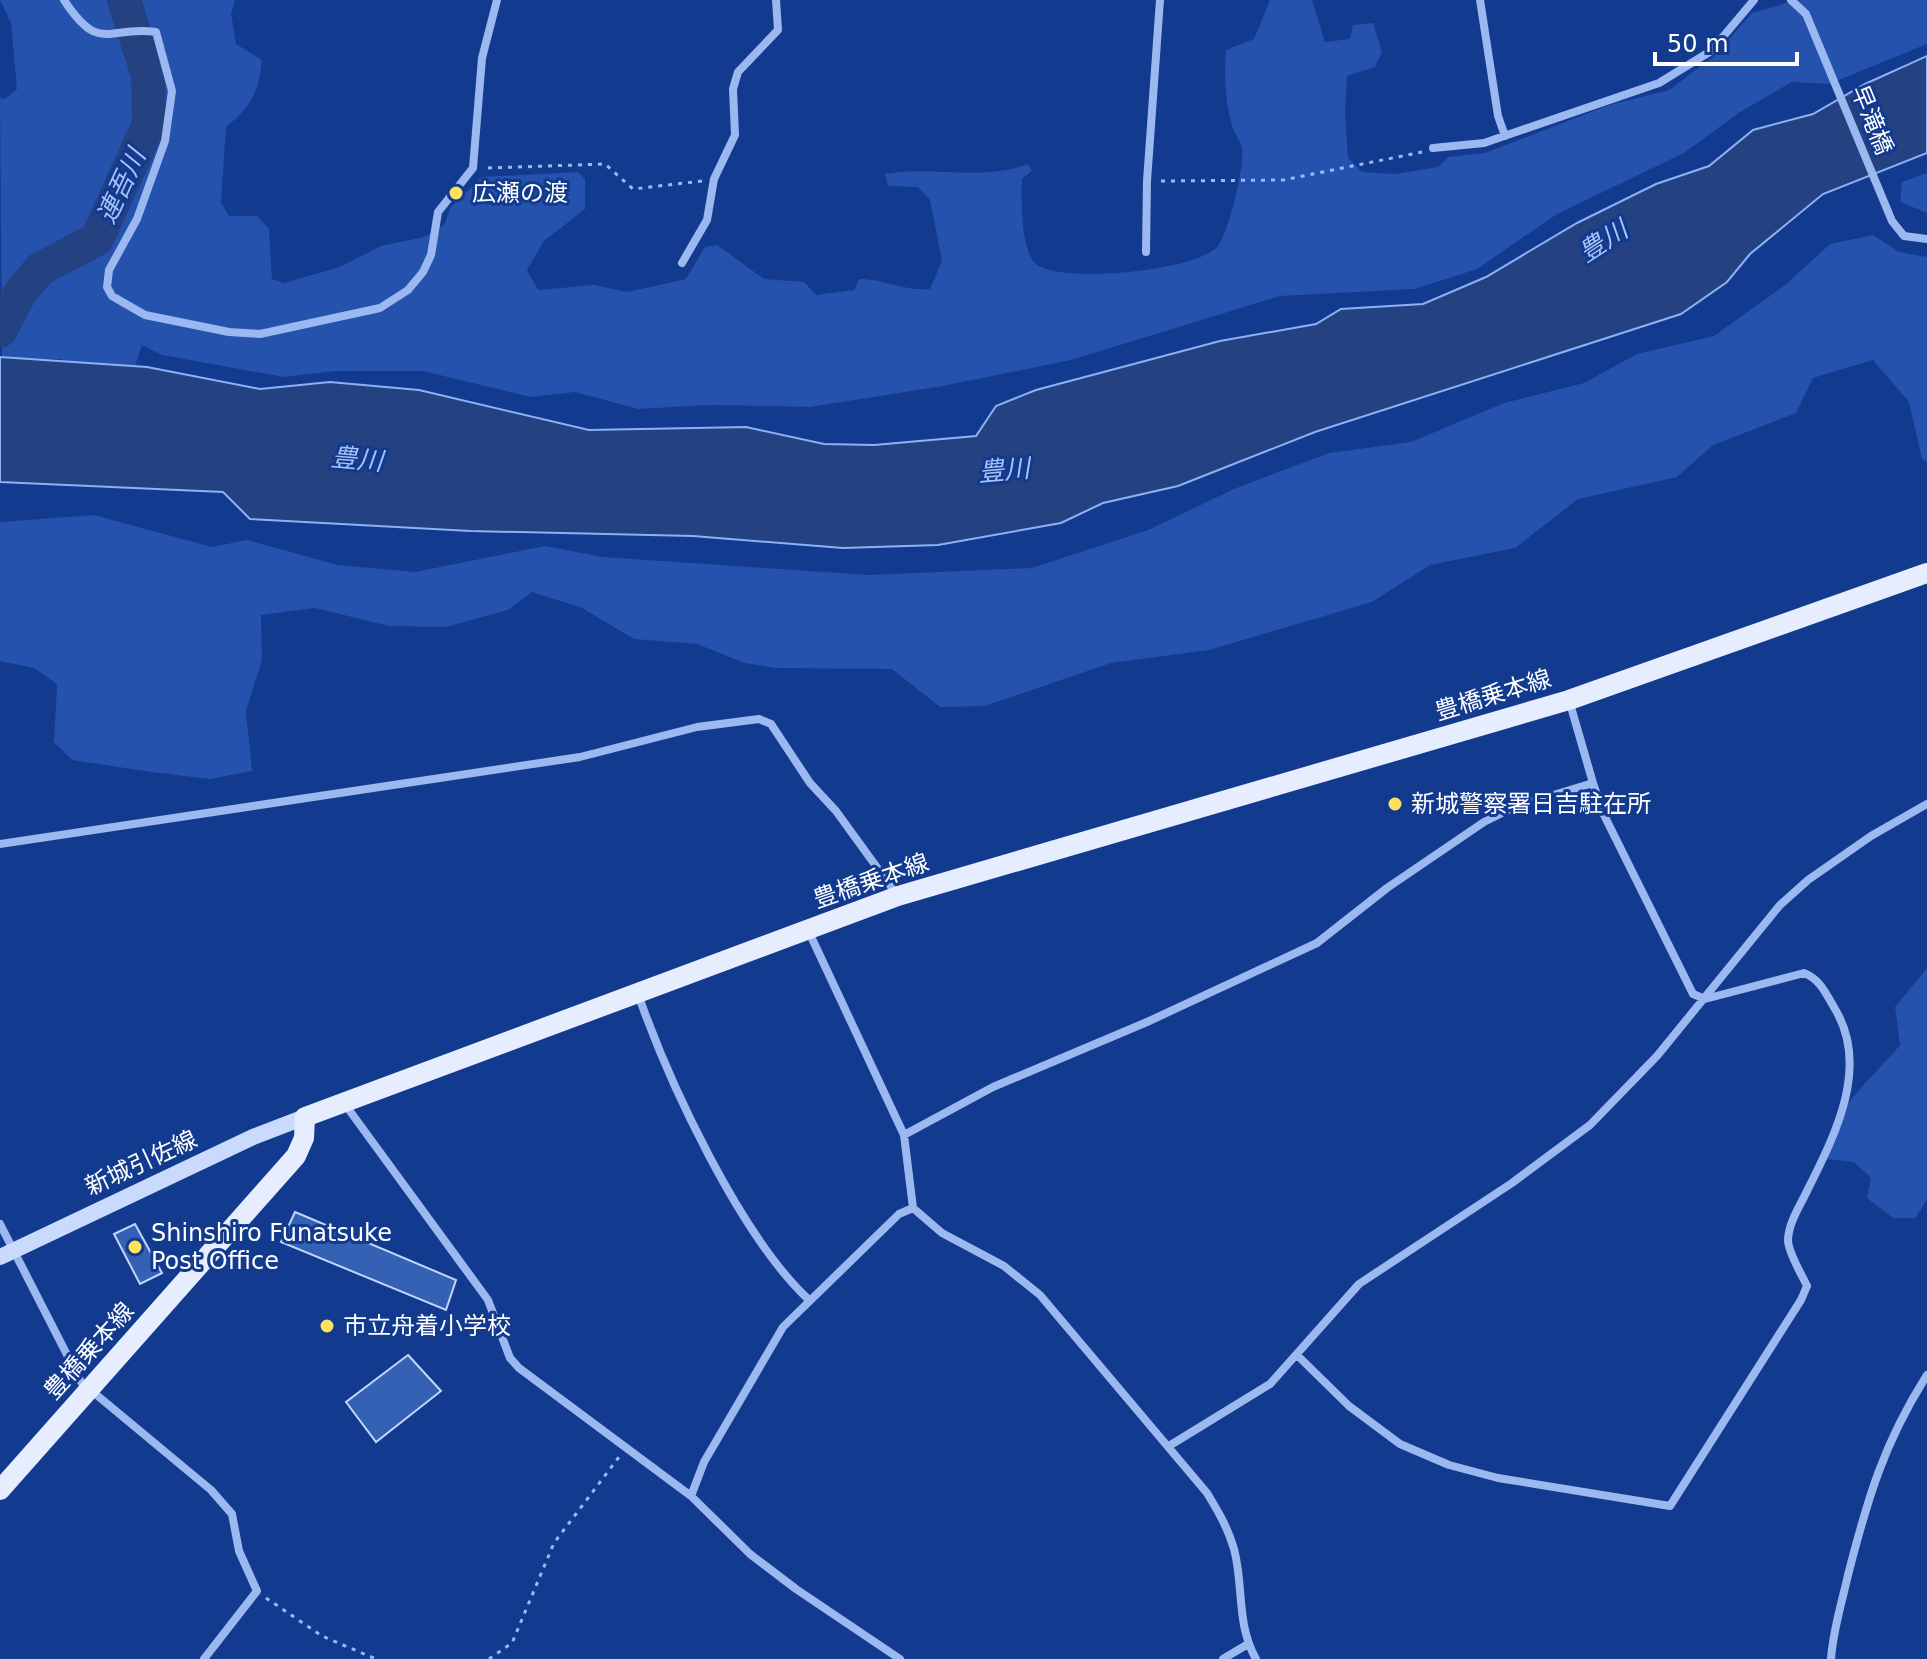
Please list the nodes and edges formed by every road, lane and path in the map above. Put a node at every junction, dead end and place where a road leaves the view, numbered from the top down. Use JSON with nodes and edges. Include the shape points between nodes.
{"nodes":[{"id":1,"x":64,"y":0,"type":"edge"},
{"id":2,"x":497,"y":0,"type":"edge"},
{"id":3,"x":776,"y":0,"type":"edge"},
{"id":4,"x":1160,"y":0,"type":"edge"},
{"id":5,"x":1480,"y":0,"type":"edge"},
{"id":6,"x":1754,"y":0,"type":"edge"},
{"id":7,"x":1791,"y":0,"type":"edge"},
{"id":8,"x":1505,"y":136,"type":"junction"},
{"id":9,"x":1433,"y":148,"type":"joint"},
{"id":10,"x":473,"y":168,"type":"junction"},
{"id":11,"x":714,"y":179,"type":"junction"},
{"id":12,"x":1147,"y":181,"type":"junction"},
{"id":13,"x":1927,"y":239,"type":"edge"},
{"id":14,"x":1146,"y":252,"type":"dead end"},
{"id":15,"x":682,"y":263,"type":"dead end"},
{"id":16,"x":1927,"y":573,"type":"edge"},
{"id":17,"x":1569,"y":700,"type":"junction"},
{"id":18,"x":1593,"y":783,"type":"junction"},
{"id":19,"x":1927,"y":804,"type":"edge"},
{"id":20,"x":0,"y":844,"type":"edge"},
{"id":21,"x":898,"y":896,"type":"junction"},
{"id":22,"x":808,"y":930,"type":"junction"},
{"id":23,"x":638,"y":993,"type":"junction"},
{"id":24,"x":1705,"y":999,"type":"junction"},
{"id":25,"x":343,"y":1103,"type":"junction"},
{"id":26,"x":305,"y":1117,"type":"junction"},
{"id":27,"x":904,"y":1135,"type":"junction"},
{"id":28,"x":913,"y":1208,"type":"junction"},
{"id":29,"x":0,"y":1224,"type":"edge"},
{"id":30,"x":6,"y":1254,"type":"edge"},
{"id":31,"x":808,"y":1299,"type":"junction"},
{"id":32,"x":1297,"y":1355,"type":"junction"},
{"id":33,"x":1927,"y":1375,"type":"edge"},
{"id":34,"x":88,"y":1391,"type":"junction"},
{"id":35,"x":1169,"y":1446,"type":"junction"},
{"id":36,"x":626,"y":1448,"type":"junction"},
{"id":37,"x":0,"y":1490,"type":"edge"},
{"id":38,"x":691,"y":1496,"type":"junction"},
{"id":39,"x":257,"y":1591,"type":"junction"},
{"id":40,"x":1248,"y":1644,"type":"junction"},
{"id":41,"x":204,"y":1659,"type":"edge"},
{"id":42,"x":376,"y":1659,"type":"edge"},
{"id":43,"x":489,"y":1659,"type":"edge"},
{"id":44,"x":900,"y":1659,"type":"edge"},
{"id":45,"x":1223,"y":1659,"type":"edge"},
{"id":46,"x":1256,"y":1659,"type":"edge"},
{"id":47,"x":1831,"y":1659,"type":"edge"}],
"edges":[{"from":1,"to":10,"type":"street","via":[[93,32],[156,32],[169,69],[172,91],[165,141],[137,219],[109,270],[107,287],[112,296],[145,315],[260,334],[380,308],[408,290],[423,272],[438,212]]},
{"from":2,"to":10,"type":"street","via":[[482,58]]},
{"from":3,"to":11,"type":"street","via":[[778,30],[738,72],[733,89],[735,135]]},
{"from":4,"to":12,"type":"street"},
{"from":5,"to":8,"type":"street"},
{"from":6,"to":8,"type":"street","via":[[1711,51],[1681,71]]},
{"from":7,"to":13,"type":"street","name":"早滝橋","via":[[1806,14],[1892,221],[1904,236]]},
{"from":8,"to":9,"type":"street"},
{"from":9,"to":12,"type":"path","via":[[1283,180]]},
{"from":10,"to":11,"type":"path","via":[[605,164],[633,189]]},
{"from":11,"to":15,"type":"street","via":[[707,220]]},
{"from":12,"to":14,"type":"street"},
{"from":16,"to":17,"type":"main road","name":"豊橋乗本線"},
{"from":17,"to":18,"type":"street"},
{"from":17,"to":21,"type":"main road","name":"豊橋乗本線"},
{"from":18,"to":24,"type":"street","via":[[1693,994]]},
{"from":18,"to":27,"type":"street","via":[[1514,807],[1484,822],[1317,943],[993,1087]]},
{"from":19,"to":24,"type":"street","via":[[1798,888]]},
{"from":20,"to":21,"type":"street","via":[[580,757],[697,727],[759,719],[771,724]]},
{"from":21,"to":22,"type":"main road","name":"豊橋乗本線"},
{"from":22,"to":23,"type":"main road","name":"豊橋乗本線"},
{"from":22,"to":27,"type":"street"},
{"from":23,"to":25,"type":"main road","name":"豊橋乗本線"},
{"from":23,"to":31,"type":"street","via":[[714,1161],[777,1266]]},
{"from":24,"to":32,"type":"street","via":[[1590,1125],[1359,1284]]},
{"from":24,"to":32,"type":"street","via":[[1794,974],[1816,977],[1841,1018],[1850,1050],[1850,1085],[1788,1241],[1807,1286],[1670,1506],[1449,1465],[1400,1444],[1349,1406]]},
{"from":25,"to":26,"type":"main road","name":"豊橋乗本線"},
{"from":25,"to":36,"type":"street","via":[[488,1300],[510,1358]]},
{"from":26,"to":30,"type":"main road","name":"新城引佐線"},
{"from":26,"to":34,"type":"main road","name":"豊橋乗本線","via":[[296,1156]]},
{"from":27,"to":28,"type":"street"},
{"from":28,"to":31,"type":"street","via":[[899,1214]]},
{"from":28,"to":35,"type":"street","via":[[942,1233],[1004,1266],[1040,1295]]},
{"from":29,"to":30,"type":"street"},
{"from":30,"to":34,"type":"street"},
{"from":31,"to":38,"type":"street","via":[[755,1372],[704,1462]]},
{"from":32,"to":35,"type":"street","via":[[1270,1384]]},
{"from":33,"to":47,"type":"street","via":[[1895,1426],[1881,1462],[1855,1548]]},
{"from":34,"to":37,"type":"main road","name":"豊橋乗本線"},
{"from":34,"to":39,"type":"street","via":[[211,1490],[232,1514],[239,1551]]},
{"from":35,"to":40,"type":"street","via":[[1224,1520],[1235,1552]]},
{"from":36,"to":38,"type":"street"},
{"from":36,"to":43,"type":"path","via":[[554,1543],[512,1643]]},
{"from":38,"to":44,"type":"street","via":[[750,1554]]},
{"from":39,"to":41,"type":"street"},
{"from":39,"to":42,"type":"path","via":[[322,1636]]},
{"from":40,"to":45,"type":"street"},
{"from":40,"to":46,"type":"street"}]}
